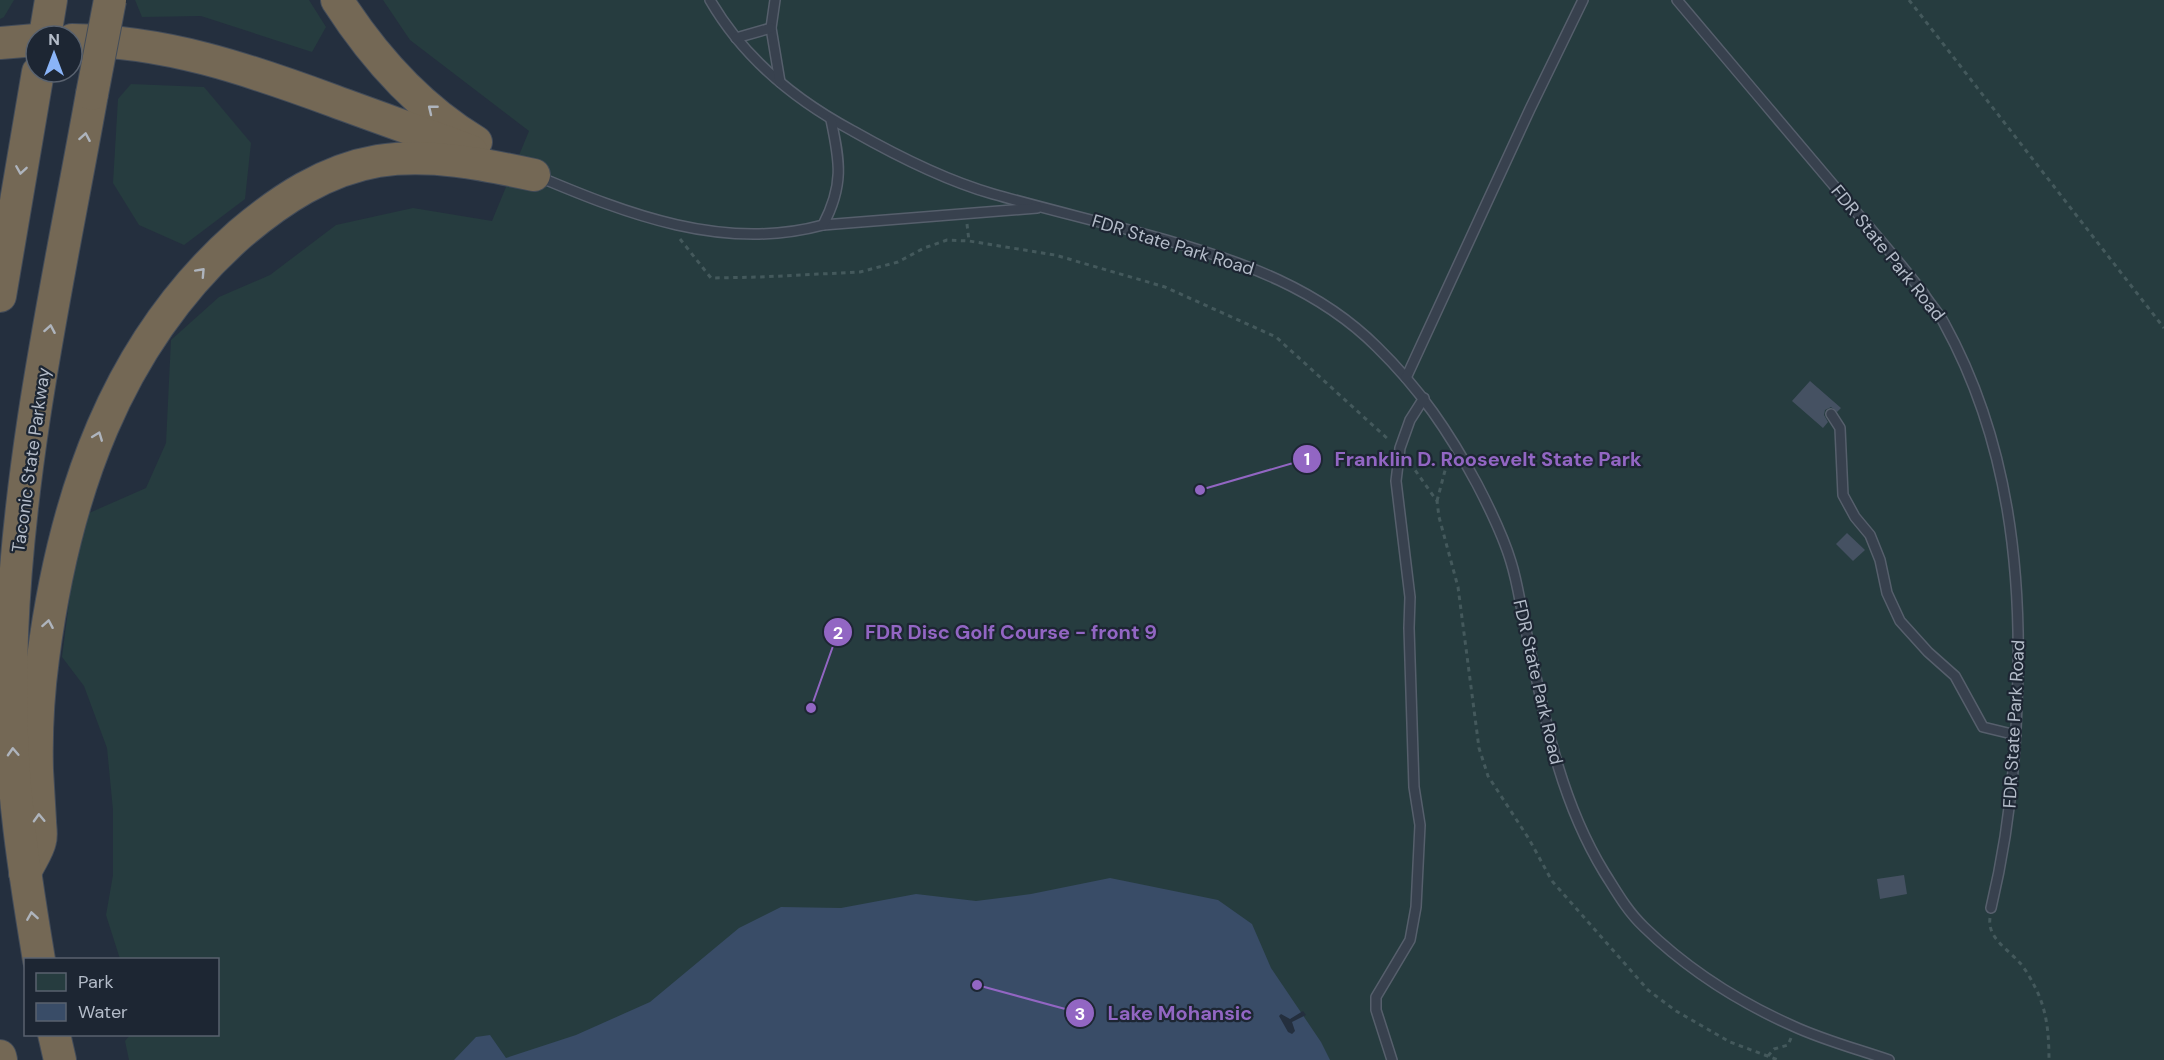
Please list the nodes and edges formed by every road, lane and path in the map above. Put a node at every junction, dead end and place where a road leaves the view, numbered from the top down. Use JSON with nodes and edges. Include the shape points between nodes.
{"nodes":[{"id":1,"x":51,"y":0,"type":"edge"},
{"id":2,"x":110,"y":0,"type":"edge"},
{"id":3,"x":337,"y":0,"type":"edge"},
{"id":4,"x":710,"y":0,"type":"edge"},
{"id":5,"x":1583,"y":0,"type":"edge"},
{"id":6,"x":1677,"y":0,"type":"edge"},
{"id":7,"x":1909,"y":0,"type":"edge"},
{"id":8,"x":774,"y":1,"type":"edge"},
{"id":9,"x":47,"y":24,"type":"edge"},
{"id":10,"x":771,"y":28,"type":"junction"},
{"id":11,"x":736,"y":38,"type":"junction"},
{"id":12,"x":24,"y":41,"type":"edge"},
{"id":13,"x":84,"y":41,"type":"edge"},
{"id":14,"x":0,"y":43,"type":"edge"},
{"id":15,"x":780,"y":82,"type":"junction"},
{"id":16,"x":36,"y":84,"type":"edge"},
{"id":17,"x":831,"y":120,"type":"junction"},
{"id":18,"x":534,"y":175,"type":"junction"},
{"id":19,"x":1049,"y":208,"type":"junction"},
{"id":20,"x":667,"y":223,"type":"junction"},
{"id":21,"x":823,"y":225,"type":"junction"},
{"id":22,"x":0,"y":296,"type":"edge"},
{"id":23,"x":2164,"y":328,"type":"edge"},
{"id":24,"x":1406,"y":378,"type":"junction"},
{"id":25,"x":1424,"y":398,"type":"junction"},
{"id":26,"x":1831,"y":414,"type":"dead end"},
{"id":27,"x":1452,"y":440,"type":"junction"},
{"id":28,"x":1400,"y":450,"type":"junction"},
{"id":29,"x":1437,"y":501,"type":"junction"},
{"id":30,"x":2016,"y":735,"type":"junction"},
{"id":31,"x":25,"y":873,"type":"junction"},
{"id":32,"x":1991,"y":908,"type":"joint"},
{"id":33,"x":39,"y":958,"type":"edge"},
{"id":34,"x":1797,"y":1028,"type":"junction"},
{"id":35,"x":54,"y":1036,"type":"edge"},
{"id":36,"x":1768,"y":1056,"type":"junction"},
{"id":37,"x":60,"y":1060,"type":"edge"},
{"id":38,"x":1392,"y":1060,"type":"edge"},
{"id":39,"x":1778,"y":1060,"type":"edge"},
{"id":40,"x":1889,"y":1060,"type":"edge"},
{"id":41,"x":2049,"y":1060,"type":"edge"}],
"edges":[{"from":1,"to":9,"type":"highway"},
{"from":31,"to":2,"type":"highway","name":"Taconic State Parkway","one_way":true,"bridge":true,"via":[[17,814],[12,719],[15,576],[33,424]]},
{"from":18,"to":3,"type":"highway","one_way":true,"via":[[472,139],[426,105],[373,51]]},
{"from":4,"to":11,"type":"lane","name":"FDR State Park Road"},
{"from":5,"to":24,"type":"lane"},
{"from":6,"to":30,"type":"lane","name":"FDR State Park Road","via":[[1907,271],[1944,322],[1982,403],[2013,545],[2019,631]]},
{"from":7,"to":23,"type":"path"},
{"from":8,"to":10,"type":"lane"},
{"from":10,"to":11,"type":"lane"},
{"from":10,"to":15,"type":"lane"},
{"from":11,"to":15,"type":"lane","name":"FDR State Park Road"},
{"from":12,"to":14,"type":"highway"},
{"from":13,"to":18,"type":"highway","via":[[162,48],[232,65]]},
{"from":15,"to":17,"type":"lane","name":"FDR State Park Road"},
{"from":16,"to":22,"type":"highway","one_way":true},
{"from":17,"to":19,"type":"lane","name":"FDR State Park Road","via":[[965,185]]},
{"from":17,"to":21,"type":"lane","via":[[839,176],[833,206]]},
{"from":18,"to":20,"type":"lane","name":"FDR State Park Road","via":[[613,207]]},
{"from":31,"to":18,"type":"highway","one_way":true,"via":[[40,841],[36,752],[39,698],[60,561],[101,428],[127,374],[162,319],[195,278],[253,223],[292,195],[333,174],[375,162],[415,158],[490,165]]},
{"from":19,"to":21,"type":"lane","name":"FDR State Park Road"},
{"from":19,"to":24,"type":"lane","name":"FDR State Park Road","via":[[1222,256],[1276,277],[1322,302],[1375,344]]},
{"from":20,"to":21,"type":"lane","name":"FDR State Park Road","via":[[745,234]]},
{"from":20,"to":28,"type":"path","via":[[711,278],[860,272],[898,262],[947,240],[1055,255],[1165,287],[1276,338]]},
{"from":24,"to":25,"type":"lane","name":"FDR State Park Road"},
{"from":25,"to":27,"type":"lane","name":"FDR State Park Road"},
{"from":25,"to":28,"type":"lane","via":[[1410,420]]},
{"from":26,"to":30,"type":"lane","via":[[1840,428],[1843,495],[1870,535],[1887,593],[1900,621],[1955,676],[1983,728]]},
{"from":27,"to":29,"type":"path"},
{"from":27,"to":34,"type":"lane","name":"FDR State Park Road","via":[[1494,516],[1511,562],[1556,765],[1595,857],[1641,925],[1677,956],[1755,1007]]},
{"from":28,"to":29,"type":"path"},
{"from":28,"to":38,"type":"lane","via":[[1396,481],[1410,597],[1414,787],[1420,825],[1416,907],[1410,940],[1376,997],[1376,1010]]},
{"from":29,"to":36,"type":"path","via":[[1458,587],[1479,748],[1488,776],[1552,881],[1642,984],[1676,1011],[1730,1042]]},
{"from":30,"to":32,"type":"lane","name":"FDR State Park Road","via":[[2002,863]]},
{"from":33,"to":31,"type":"highway","name":"Taconic State Parkway","one_way":true},
{"from":32,"to":41,"type":"path","via":[[1989,925],[1997,940],[2022,964],[2046,1014]]},
{"from":34,"to":36,"type":"path","via":[[1788,1045],[1774,1049]]},
{"from":34,"to":40,"type":"lane","name":"FDR State Park Road"},
{"from":35,"to":37,"type":"highway"},
{"from":36,"to":39,"type":"path"}]}
